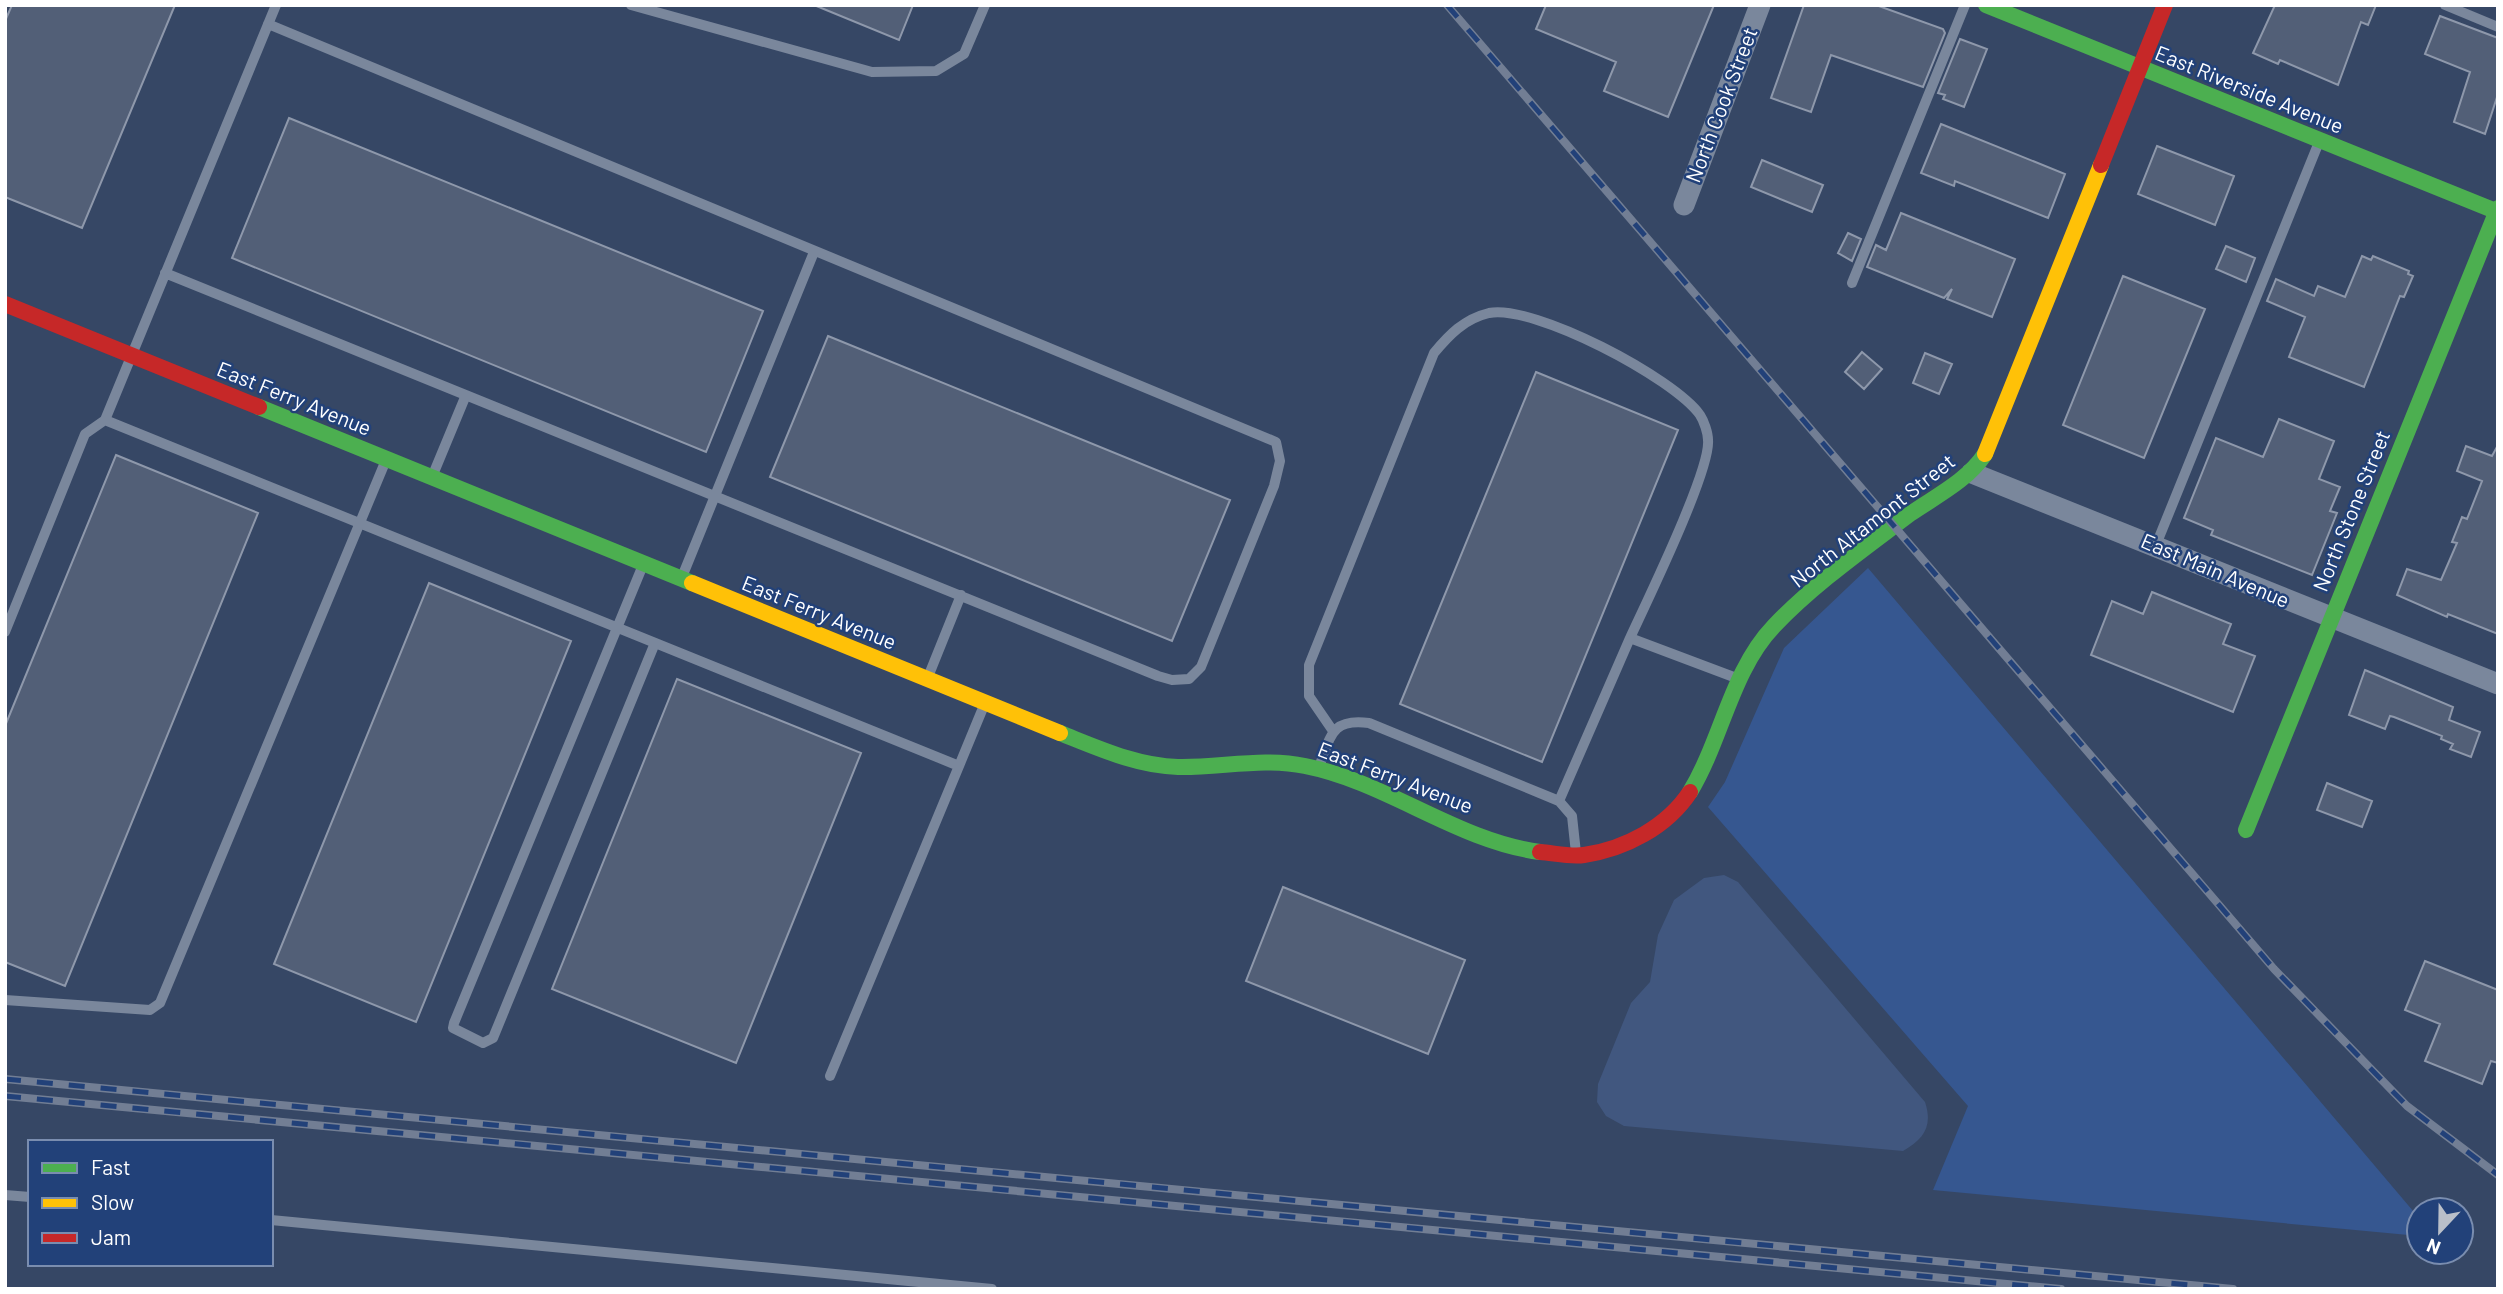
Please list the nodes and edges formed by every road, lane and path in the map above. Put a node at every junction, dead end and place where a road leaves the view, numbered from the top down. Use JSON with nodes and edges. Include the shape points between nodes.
{"nodes":[{"id":1,"x":276,"y":5,"type":"edge"},
{"id":2,"x":631,"y":5,"type":"edge"},
{"id":3,"x":985,"y":5,"type":"edge"},
{"id":4,"x":1760,"y":5,"type":"edge"},
{"id":5,"x":1965,"y":5,"type":"edge"},
{"id":6,"x":1986,"y":5,"type":"edge"},
{"id":7,"x":2165,"y":5,"type":"edge"},
{"id":8,"x":2445,"y":5,"type":"edge"},
{"id":9,"x":268,"y":24,"type":"junction"},
{"id":10,"x":2498,"y":27,"type":"edge"},
{"id":11,"x":2141,"y":68,"type":"junction"},
{"id":12,"x":2319,"y":141,"type":"junction"},
{"id":13,"x":1684,"y":205,"type":"dead end"},
{"id":14,"x":2497,"y":210,"type":"edge"},
{"id":15,"x":814,"y":252,"type":"junction"},
{"id":16,"x":165,"y":273,"type":"junction"},
{"id":17,"x":1852,"y":283,"type":"dead end"},
{"id":18,"x":5,"y":304,"type":"edge"},
{"id":19,"x":130,"y":355,"type":"junction"},
{"id":20,"x":466,"y":395,"type":"junction"},
{"id":21,"x":105,"y":420,"type":"junction"},
{"id":22,"x":386,"y":460,"type":"junction"},
{"id":23,"x":1972,"y":473,"type":"junction"},
{"id":24,"x":431,"y":478,"type":"junction"},
{"id":25,"x":715,"y":495,"type":"junction"},
{"id":26,"x":359,"y":523,"type":"junction"},
{"id":27,"x":2156,"y":545,"type":"junction"},
{"id":28,"x":643,"y":565,"type":"junction"},
{"id":29,"x":681,"y":580,"type":"junction"},
{"id":30,"x":961,"y":595,"type":"junction"},
{"id":31,"x":2331,"y":620,"type":"junction"},
{"id":32,"x":617,"y":628,"type":"junction"},
{"id":33,"x":5,"y":632,"type":"edge"},
{"id":34,"x":1630,"y":638,"type":"junction"},
{"id":35,"x":655,"y":643,"type":"junction"},
{"id":36,"x":927,"y":679,"type":"junction"},
{"id":37,"x":1742,"y":680,"type":"junction"},
{"id":38,"x":2498,"y":684,"type":"edge"},
{"id":39,"x":985,"y":703,"type":"junction"},
{"id":40,"x":1333,"y":731,"type":"junction"},
{"id":41,"x":959,"y":766,"type":"junction"},
{"id":42,"x":1318,"y":769,"type":"junction"},
{"id":43,"x":1559,"y":801,"type":"junction"},
{"id":44,"x":2246,"y":830,"type":"dead end"},
{"id":45,"x":1636,"y":840,"type":"joint"},
{"id":46,"x":1576,"y":856,"type":"junction"},
{"id":47,"x":5,"y":1000,"type":"edge"},
{"id":48,"x":830,"y":1076,"type":"dead end"},
{"id":49,"x":5,"y":1195,"type":"edge"},
{"id":50,"x":28,"y":1197,"type":"edge"},
{"id":51,"x":273,"y":1220,"type":"edge"},
{"id":52,"x":992,"y":1289,"type":"edge"}],
"edges":[{"from":1,"to":9,"type":"lane"},
{"from":2,"to":3,"type":"lane","via":[[872,72],[936,71],[964,54]]},
{"from":4,"to":13,"type":"street","name":"North Cook Street"},
{"from":5,"to":17,"type":"lane"},
{"from":6,"to":11,"type":"street","name":"East Riverside Avenue"},
{"from":7,"to":11,"type":"street","name":"North Altamont Street"},
{"from":8,"to":10,"type":"lane"},
{"from":9,"to":15,"type":"lane"},
{"from":9,"to":16,"type":"lane"},
{"from":11,"to":12,"type":"street","name":"East Riverside Avenue"},
{"from":11,"to":23,"type":"street","name":"North Altamont Street","via":[[2003,414]]},
{"from":12,"to":14,"type":"street","name":"East Riverside Avenue"},
{"from":12,"to":27,"type":"lane"},
{"from":14,"to":31,"type":"street","name":"North Stone Street"},
{"from":15,"to":25,"type":"lane"},
{"from":15,"to":30,"type":"lane","via":[[1276,442],[1280,461],[1274,486],[1201,667],[1189,679],[1158,676]]},
{"from":16,"to":19,"type":"lane"},
{"from":16,"to":20,"type":"lane"},
{"from":18,"to":19,"type":"street","name":"East Ferry Avenue"},
{"from":19,"to":21,"type":"lane"},
{"from":19,"to":22,"type":"street","name":"East Ferry Avenue"},
{"from":20,"to":24,"type":"lane"},
{"from":20,"to":25,"type":"lane"},
{"from":21,"to":26,"type":"lane"},
{"from":21,"to":33,"type":"lane","via":[[85,434]]},
{"from":22,"to":24,"type":"street","name":"East Ferry Avenue"},
{"from":22,"to":26,"type":"lane"},
{"from":23,"to":27,"type":"street","name":"East Main Avenue"},
{"from":23,"to":37,"type":"street","name":"North Altamont Street","via":[[1886,532],[1775,625],[1756,647]]},
{"from":24,"to":28,"type":"street","name":"East Ferry Avenue"},
{"from":25,"to":29,"type":"lane"},
{"from":25,"to":30,"type":"lane"},
{"from":26,"to":32,"type":"lane"},
{"from":26,"to":47,"type":"lane","via":[[160,1003],[150,1010]]},
{"from":27,"to":31,"type":"street","name":"East Main Avenue"},
{"from":28,"to":29,"type":"street","name":"East Ferry Avenue"},
{"from":28,"to":32,"type":"lane"},
{"from":29,"to":36,"type":"street","name":"East Ferry Avenue"},
{"from":30,"to":36,"type":"lane"},
{"from":31,"to":38,"type":"street","name":"East Main Avenue"},
{"from":31,"to":44,"type":"street","name":"North Stone Street"},
{"from":32,"to":35,"type":"lane"},
{"from":32,"to":35,"type":"lane","via":[[454,1023],[457,1032],[483,1043],[493,1038]]},
{"from":34,"to":37,"type":"lane"},
{"from":34,"to":40,"type":"lane","via":[[1701,473],[1709,442],[1701,417],[1655,377],[1577,334],[1525,314],[1491,313],[1452,331],[1434,353],[1309,665],[1309,696]]},
{"from":34,"to":43,"type":"lane"},
{"from":35,"to":41,"type":"lane"},
{"from":36,"to":39,"type":"street","name":"East Ferry Avenue"},
{"from":37,"to":45,"type":"street","name":"North Altamont Street","via":[[1696,784],[1670,816]]},
{"from":39,"to":41,"type":"lane"},
{"from":39,"to":42,"type":"street","name":"East Ferry Avenue","via":[[1102,750],[1154,765],[1264,760]]},
{"from":40,"to":42,"type":"lane"},
{"from":40,"to":43,"type":"lane","via":[[1342,723],[1369,723]]},
{"from":41,"to":48,"type":"lane"},
{"from":42,"to":46,"type":"street","name":"East Ferry Avenue","via":[[1521,849]]},
{"from":43,"to":46,"type":"lane","via":[[1572,816]]},
{"from":45,"to":46,"type":"street","name":"East Ferry Avenue","via":[[1594,855]]},
{"from":49,"to":50,"type":"lane"},
{"from":51,"to":52,"type":"lane"}]}
